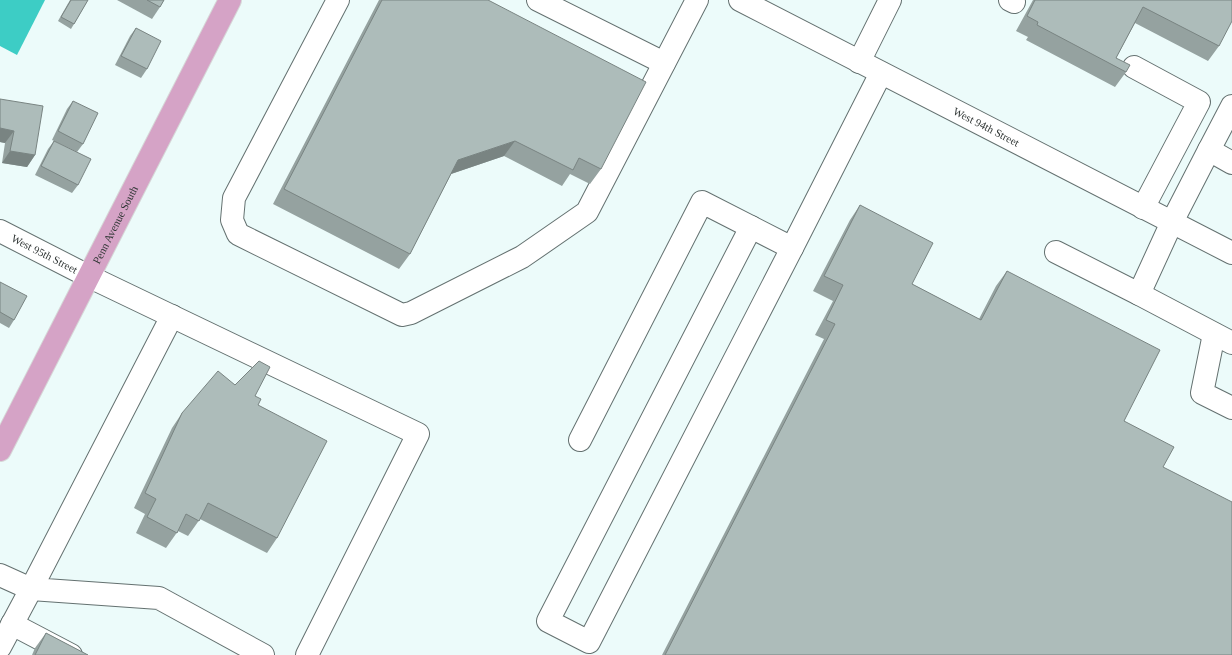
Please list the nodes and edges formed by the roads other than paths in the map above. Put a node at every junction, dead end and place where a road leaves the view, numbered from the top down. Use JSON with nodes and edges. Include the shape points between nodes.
{"nodes":[{"id":1,"x":230,"y":0,"type":"edge"},
{"id":2,"x":338,"y":0,"type":"edge"},
{"id":3,"x":538,"y":0,"type":"edge"},
{"id":4,"x":697,"y":0,"type":"edge"},
{"id":5,"x":740,"y":0,"type":"edge"},
{"id":6,"x":890,"y":0,"type":"edge"},
{"id":7,"x":770,"y":7,"type":"edge"},
{"id":8,"x":860,"y":62,"type":"junction"},
{"id":9,"x":664,"y":63,"type":"junction"},
{"id":10,"x":1134,"y":67,"type":"dead end"},
{"id":11,"x":881,"y":73,"type":"junction"},
{"id":12,"x":1232,"y":106,"type":"edge"},
{"id":13,"x":1209,"y":150,"type":"junction"},
{"id":14,"x":1232,"y":163,"type":"edge"},
{"id":15,"x":1143,"y":208,"type":"junction"},
{"id":16,"x":1172,"y":222,"type":"junction"},
{"id":17,"x":751,"y":227,"type":"junction"},
{"id":18,"x":0,"y":231,"type":"edge"},
{"id":19,"x":792,"y":248,"type":"junction"},
{"id":20,"x":1056,"y":252,"type":"dead end"},
{"id":21,"x":1232,"y":253,"type":"edge"},
{"id":22,"x":88,"y":276,"type":"junction"},
{"id":23,"x":1139,"y":294,"type":"junction"},
{"id":24,"x":172,"y":316,"type":"junction"},
{"id":25,"x":1223,"y":338,"type":"edge"},
{"id":26,"x":1232,"y":408,"type":"edge"},
{"id":27,"x":580,"y":440,"type":"dead end"},
{"id":28,"x":0,"y":450,"type":"edge"},
{"id":29,"x":0,"y":575,"type":"edge"},
{"id":30,"x":31,"y":589,"type":"junction"},
{"id":31,"x":12,"y":624,"type":"junction"},
{"id":32,"x":0,"y":647,"type":"edge"},
{"id":33,"x":71,"y":655,"type":"edge"},
{"id":34,"x":262,"y":655,"type":"edge"},
{"id":35,"x":307,"y":655,"type":"edge"}],
"edges":[{"from":1,"to":22,"type":"main road","name":"Penn Avenue South"},
{"from":2,"to":9,"type":"street","via":[[234,198],[232,220],[238,234],[402,315],[522,257],[587,212]]},
{"from":3,"to":9,"type":"street"},
{"from":4,"to":9,"type":"street"},
{"from":5,"to":7,"type":"street","name":"West 94th Street"},
{"from":6,"to":8,"type":"street"},
{"from":7,"to":8,"type":"street","name":"West 94th Street"},
{"from":8,"to":11,"type":"street","name":"West 94th Street"},
{"from":10,"to":15,"type":"street","via":[[1199,102]]},
{"from":11,"to":15,"type":"street","name":"West 94th Street"},
{"from":11,"to":19,"type":"street"},
{"from":12,"to":13,"type":"street"},
{"from":13,"to":14,"type":"street"},
{"from":13,"to":16,"type":"street"},
{"from":15,"to":16,"type":"street","name":"West 94th Street"},
{"from":16,"to":21,"type":"street","name":"West 94th Street"},
{"from":16,"to":23,"type":"street"},
{"from":17,"to":19,"type":"street"},
{"from":17,"to":19,"type":"street","via":[[548,621],[589,642]]},
{"from":17,"to":27,"type":"street","via":[[702,202]]},
{"from":18,"to":22,"type":"street","name":"West 95th Street"},
{"from":20,"to":23,"type":"street"},
{"from":22,"to":24,"type":"street","name":"West 95th Street"},
{"from":22,"to":28,"type":"main road","name":"Penn Avenue South"},
{"from":23,"to":25,"type":"street"},
{"from":24,"to":30,"type":"street"},
{"from":24,"to":35,"type":"street","name":"West 95th Street","via":[[418,434]]},
{"from":25,"to":26,"type":"street","via":[[1202,393]]},
{"from":29,"to":30,"type":"street"},
{"from":30,"to":31,"type":"street"},
{"from":30,"to":34,"type":"street","via":[[159,598]]},
{"from":31,"to":32,"type":"street"},
{"from":31,"to":33,"type":"street"}]}
